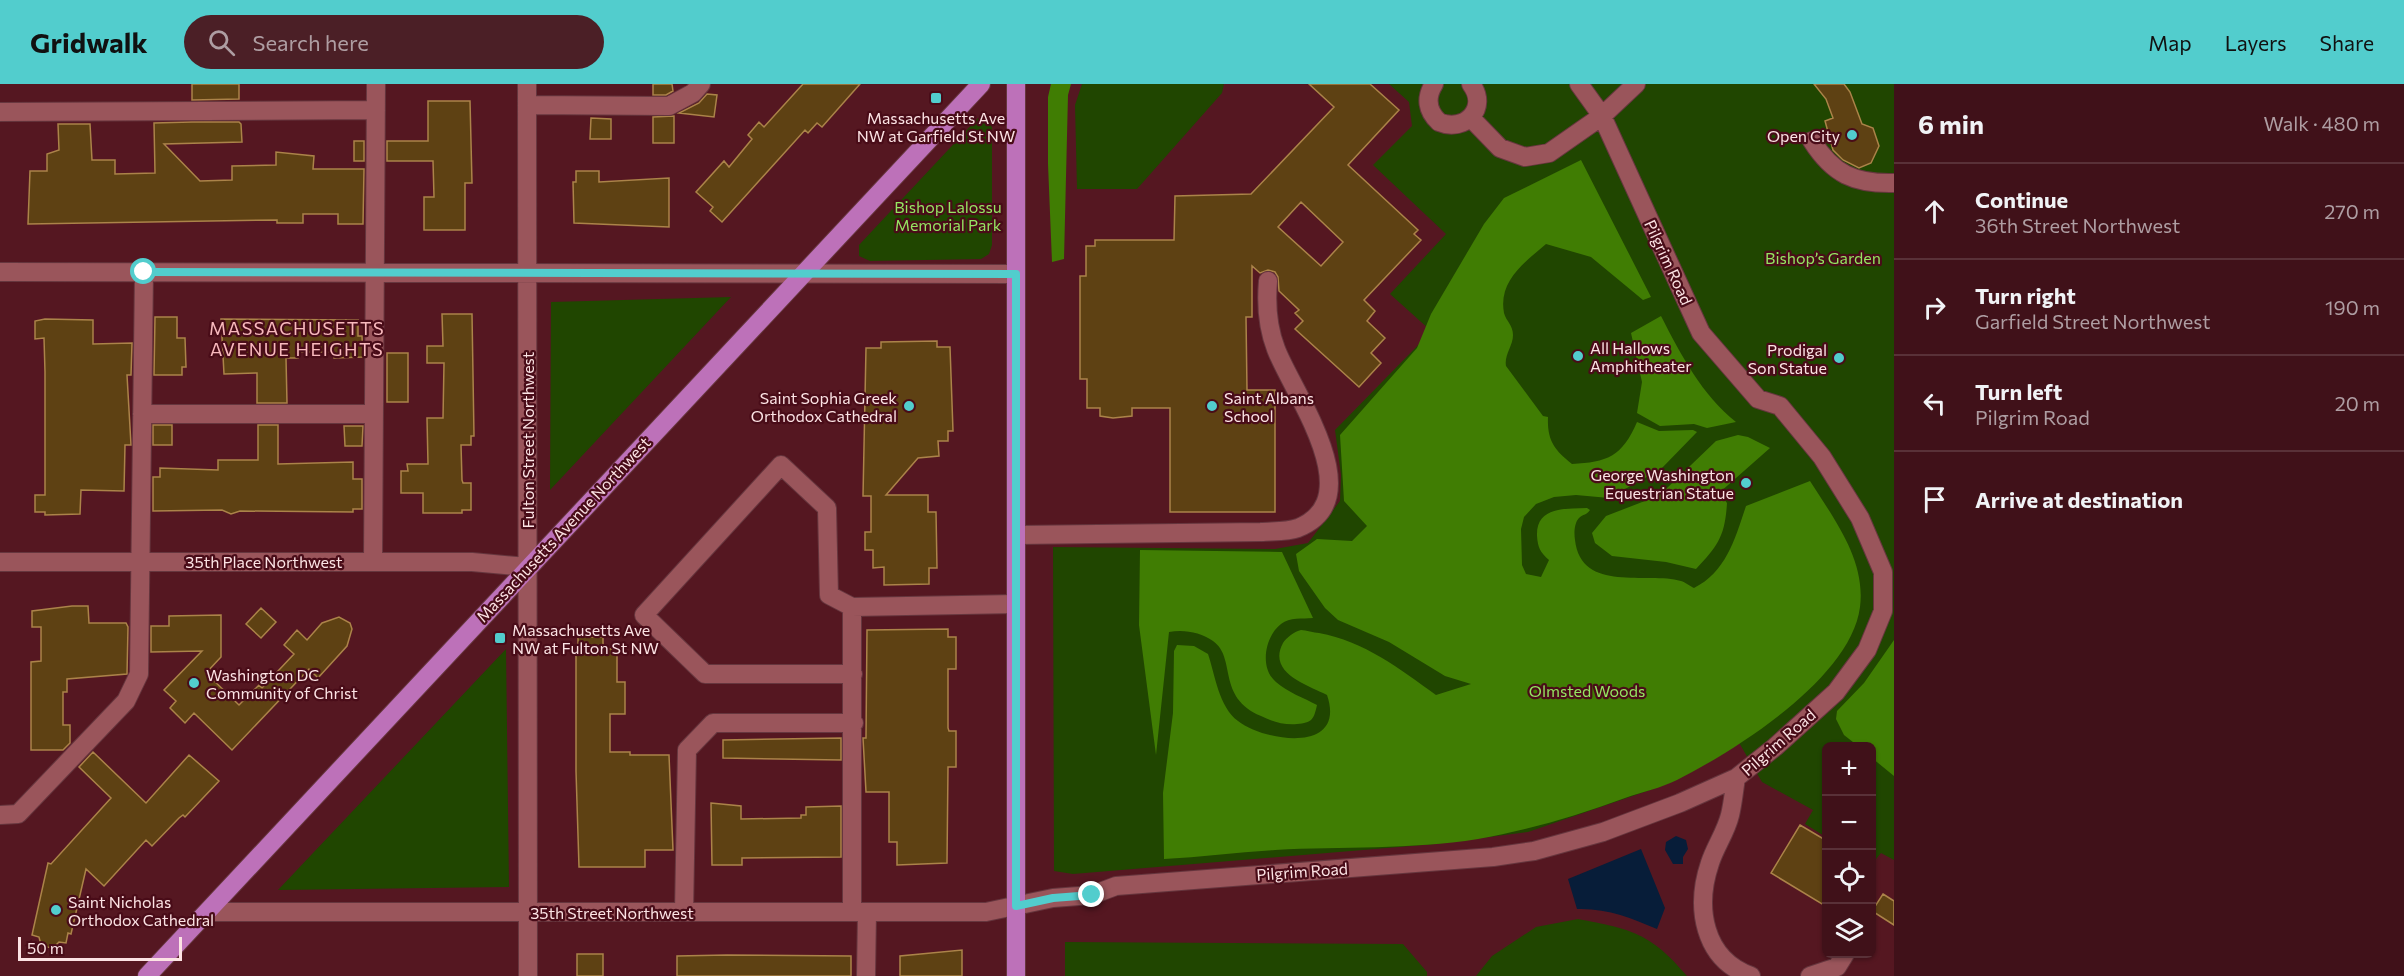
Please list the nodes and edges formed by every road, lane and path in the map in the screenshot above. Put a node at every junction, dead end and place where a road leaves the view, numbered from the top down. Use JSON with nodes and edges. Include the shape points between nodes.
{"nodes":[{"id":1,"x":376,"y":84,"type":"edge"},
{"id":2,"x":527,"y":84,"type":"edge"},
{"id":3,"x":700,"y":84,"type":"edge"},
{"id":4,"x":981,"y":84,"type":"edge"},
{"id":5,"x":1016,"y":84,"type":"edge"},
{"id":6,"x":1434,"y":84,"type":"edge"},
{"id":7,"x":1471,"y":84,"type":"edge"},
{"id":8,"x":1579,"y":84,"type":"edge"},
{"id":9,"x":1636,"y":84,"type":"edge"},
{"id":10,"x":527,"y":105,"type":"junction"},
{"id":11,"x":376,"y":110,"type":"junction"},
{"id":12,"x":0,"y":111,"type":"edge"},
{"id":13,"x":1602,"y":116,"type":"junction"},
{"id":14,"x":1471,"y":118,"type":"junction"},
{"id":15,"x":1812,"y":141,"type":"dead end"},
{"id":16,"x":1894,"y":183,"type":"edge"},
{"id":17,"x":0,"y":272,"type":"edge"},
{"id":18,"x":144,"y":272,"type":"junction"},
{"id":19,"x":375,"y":272,"type":"junction"},
{"id":20,"x":527,"y":272,"type":"junction"},
{"id":21,"x":804,"y":272,"type":"junction"},
{"id":22,"x":1016,"y":274,"type":"junction"},
{"id":23,"x":1268,"y":281,"type":"dead end"},
{"id":24,"x":142,"y":414,"type":"junction"},
{"id":25,"x":374,"y":414,"type":"junction"},
{"id":26,"x":1016,"y":535,"type":"junction"},
{"id":27,"x":141,"y":561,"type":"junction"},
{"id":28,"x":0,"y":562,"type":"edge"},
{"id":29,"x":373,"y":562,"type":"junction"},
{"id":30,"x":527,"y":567,"type":"junction"},
{"id":31,"x":1016,"y":604,"type":"junction"},
{"id":32,"x":852,"y":607,"type":"junction"},
{"id":33,"x":853,"y":674,"type":"junction"},
{"id":34,"x":854,"y":716,"type":"junction"},
{"id":35,"x":1736,"y":778,"type":"junction"},
{"id":36,"x":0,"y":814,"type":"edge"},
{"id":37,"x":1016,"y":906,"type":"junction"},
{"id":38,"x":208,"y":912,"type":"junction"},
{"id":39,"x":528,"y":912,"type":"junction"},
{"id":40,"x":684,"y":912,"type":"junction"},
{"id":41,"x":859,"y":912,"type":"junction"},
{"id":42,"x":1842,"y":958,"type":"edge"},
{"id":43,"x":147,"y":976,"type":"edge"},
{"id":44,"x":528,"y":976,"type":"edge"},
{"id":45,"x":866,"y":976,"type":"edge"},
{"id":46,"x":1016,"y":976,"type":"edge"},
{"id":47,"x":1751,"y":976,"type":"edge"},
{"id":48,"x":1810,"y":976,"type":"edge"}],
"edges":[{"from":1,"to":11,"type":"street"},
{"from":2,"to":10,"type":"street","name":"Fulton Street Northwest"},
{"from":3,"to":10,"type":"street","via":[[693,93],[669,106]]},
{"from":4,"to":21,"type":"main road","name":"Massachusetts Avenue Northwest"},
{"from":5,"to":22,"type":"main road"},
{"from":6,"to":14,"type":"street","via":[[1429,109],[1439,122],[1456,126]]},
{"from":7,"to":14,"type":"street","via":[[1478,104]]},
{"from":8,"to":13,"type":"street","name":"Pilgrim Road"},
{"from":9,"to":13,"type":"street"},
{"from":10,"to":20,"type":"street","name":"Fulton Street Northwest"},
{"from":11,"to":12,"type":"street"},
{"from":11,"to":19,"type":"street"},
{"from":13,"to":14,"type":"street","via":[[1549,153],[1525,157],[1500,148]]},
{"from":13,"to":35,"type":"street","name":"Pilgrim Road","via":[[1701,333],[1758,399],[1780,406],[1822,457],[1860,518],[1883,572],[1883,611],[1867,650],[1836,692]]},
{"from":15,"to":16,"type":"street","via":[[1826,163],[1847,176]]},
{"from":17,"to":18,"type":"street"},
{"from":18,"to":19,"type":"street"},
{"from":18,"to":24,"type":"street"},
{"from":19,"to":20,"type":"street"},
{"from":19,"to":25,"type":"street"},
{"from":20,"to":21,"type":"street"},
{"from":20,"to":30,"type":"street","name":"Fulton Street Northwest"},
{"from":21,"to":22,"type":"street"},
{"from":21,"to":30,"type":"main road","name":"Massachusetts Avenue Northwest"},
{"from":22,"to":26,"type":"main road"},
{"from":23,"to":26,"type":"street","via":[[1267,317],[1276,349],[1314,423],[1326,457],[1328,495],[1316,515],[1298,528],[1261,532]]},
{"from":24,"to":25,"type":"street"},
{"from":24,"to":27,"type":"street"},
{"from":25,"to":29,"type":"street"},
{"from":26,"to":31,"type":"main road"},
{"from":27,"to":28,"type":"street","name":"35th Place Northwest"},
{"from":27,"to":29,"type":"street","name":"35th Place Northwest"},
{"from":27,"to":36,"type":"street","via":[[139,674],[126,701],[18,814]]},
{"from":29,"to":30,"type":"street","name":"35th Place Northwest","via":[[490,562]]},
{"from":30,"to":38,"type":"main road","name":"Massachusetts Avenue Northwest"},
{"from":30,"to":39,"type":"street","name":"Fulton Street Northwest"},
{"from":31,"to":32,"type":"street"},
{"from":31,"to":37,"type":"main road"},
{"from":32,"to":33,"type":"street"},
{"from":32,"to":33,"type":"street","via":[[828,595],[827,508],[781,465],[644,615],[705,674]]},
{"from":33,"to":34,"type":"street"},
{"from":34,"to":40,"type":"street","via":[[713,723],[687,750]]},
{"from":34,"to":41,"type":"street"},
{"from":35,"to":37,"type":"street","name":"Pilgrim Road","via":[[1603,832],[1534,851],[1116,886],[1092,895]]},
{"from":35,"to":47,"type":"street","via":[[1730,816],[1710,863],[1703,895],[1708,939],[1732,969]]},
{"from":37,"to":41,"type":"street","name":"35th Street Northwest","via":[[986,912]]},
{"from":37,"to":46,"type":"main road"},
{"from":38,"to":39,"type":"street","name":"35th Street Northwest"},
{"from":38,"to":43,"type":"main road","name":"Massachusetts Avenue Northwest"},
{"from":39,"to":40,"type":"street","name":"35th Street Northwest"},
{"from":39,"to":44,"type":"street","name":"Fulton Street Northwest"},
{"from":40,"to":41,"type":"street","name":"35th Street Northwest"},
{"from":41,"to":45,"type":"street"},
{"from":42,"to":48,"type":"street","via":[[1836,967]]}]}
